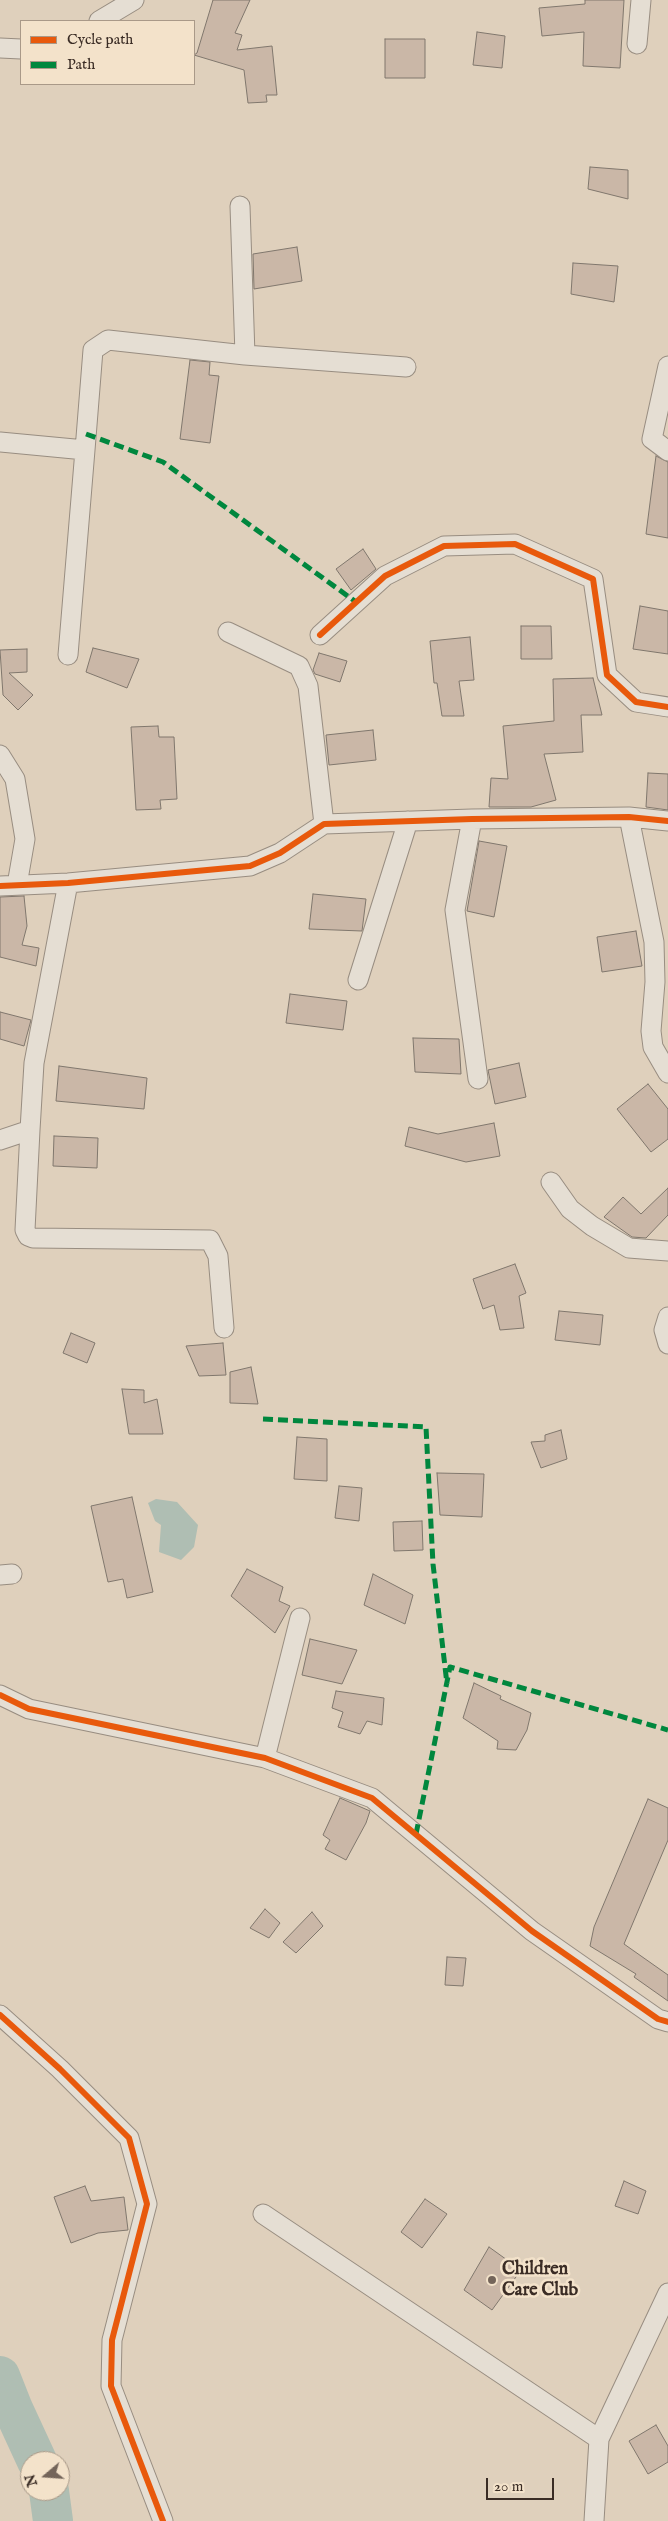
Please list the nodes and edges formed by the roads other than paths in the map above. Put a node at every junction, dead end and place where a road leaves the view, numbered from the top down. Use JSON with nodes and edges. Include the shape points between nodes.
{"nodes":[{"id":1,"x":134,"y":0,"type":"edge"},
{"id":2,"x":641,"y":0,"type":"edge"},
{"id":3,"x":101,"y":20,"type":"edge"},
{"id":4,"x":637,"y":44,"type":"dead end"},
{"id":5,"x":0,"y":48,"type":"edge"},
{"id":6,"x":20,"y":50,"type":"edge"},
{"id":7,"x":240,"y":206,"type":"dead end"},
{"id":8,"x":245,"y":355,"type":"junction"},
{"id":9,"x":668,"y":366,"type":"edge"},
{"id":10,"x":406,"y":368,"type":"dead end"},
{"id":11,"x":0,"y":442,"type":"edge"},
{"id":12,"x":85,"y":450,"type":"junction"},
{"id":13,"x":668,"y":451,"type":"edge"},
{"id":14,"x":228,"y":632,"type":"dead end"},
{"id":15,"x":320,"y":634,"type":"dead end"},
{"id":16,"x":68,"y":655,"type":"dead end"},
{"id":17,"x":668,"y":708,"type":"edge"},
{"id":18,"x":0,"y":755,"type":"edge"},
{"id":19,"x":629,"y":817,"type":"junction"},
{"id":20,"x":472,"y":819,"type":"junction"},
{"id":21,"x":408,"y":821,"type":"junction"},
{"id":22,"x":668,"y":821,"type":"edge"},
{"id":23,"x":324,"y":824,"type":"junction"},
{"id":24,"x":68,"y":882,"type":"junction"},
{"id":25,"x":9,"y":885,"type":"edge"},
{"id":26,"x":358,"y":980,"type":"dead end"},
{"id":27,"x":668,"y":1073,"type":"edge"},
{"id":28,"x":478,"y":1079,"type":"dead end"},
{"id":29,"x":30,"y":1130,"type":"junction"},
{"id":30,"x":0,"y":1140,"type":"edge"},
{"id":31,"x":551,"y":1182,"type":"dead end"},
{"id":32,"x":668,"y":1251,"type":"edge"},
{"id":33,"x":668,"y":1317,"type":"edge"},
{"id":34,"x":224,"y":1328,"type":"dead end"},
{"id":35,"x":668,"y":1344,"type":"edge"},
{"id":36,"x":300,"y":1618,"type":"dead end"},
{"id":37,"x":0,"y":1695,"type":"edge"},
{"id":38,"x":265,"y":1758,"type":"junction"},
{"id":39,"x":0,"y":2015,"type":"edge"},
{"id":40,"x":668,"y":2022,"type":"edge"},
{"id":41,"x":263,"y":2214,"type":"dead end"},
{"id":42,"x":668,"y":2293,"type":"edge"},
{"id":43,"x":599,"y":2439,"type":"junction"},
{"id":44,"x":163,"y":2521,"type":"edge"},
{"id":45,"x":594,"y":2521,"type":"edge"}],
"edges":[{"from":1,"to":3,"type":"street"},
{"from":2,"to":4,"type":"street"},
{"from":5,"to":6,"type":"street"},
{"from":7,"to":8,"type":"street"},
{"from":8,"to":10,"type":"street"},
{"from":8,"to":12,"type":"street","via":[[108,340],[93,350]]},
{"from":9,"to":13,"type":"street","via":[[652,439]]},
{"from":11,"to":12,"type":"street"},
{"from":12,"to":16,"type":"street"},
{"from":14,"to":23,"type":"street","via":[[299,666],[308,686]]},
{"from":15,"to":17,"type":"street","via":[[384,576],[444,546],[515,544],[593,579],[607,675],[636,702]]},
{"from":18,"to":25,"type":"street","via":[[15,779],[25,839]]},
{"from":19,"to":20,"type":"street"},
{"from":19,"to":22,"type":"street"},
{"from":19,"to":27,"type":"street","via":[[654,942],[653,1047]]},
{"from":20,"to":21,"type":"street"},
{"from":20,"to":28,"type":"street","via":[[454,910]]},
{"from":21,"to":23,"type":"street"},
{"from":21,"to":26,"type":"street"},
{"from":23,"to":24,"type":"street","via":[[280,853],[250,866]]},
{"from":24,"to":25,"type":"street"},
{"from":24,"to":29,"type":"street","via":[[34,1063]]},
{"from":29,"to":30,"type":"street"},
{"from":29,"to":34,"type":"street","via":[[25,1230],[28,1236],[210,1240],[218,1256]]},
{"from":31,"to":32,"type":"street","via":[[570,1209],[629,1248]]},
{"from":33,"to":35,"type":"street","via":[[664,1330]]},
{"from":36,"to":38,"type":"street"},
{"from":37,"to":38,"type":"street","via":[[29,1710]]},
{"from":38,"to":40,"type":"street","via":[[372,1798],[532,1932],[658,2019]]},
{"from":39,"to":44,"type":"street","via":[[129,2138],[147,2204],[112,2340],[111,2386]]},
{"from":41,"to":43,"type":"street"},
{"from":42,"to":43,"type":"street"},
{"from":43,"to":45,"type":"street"}]}
